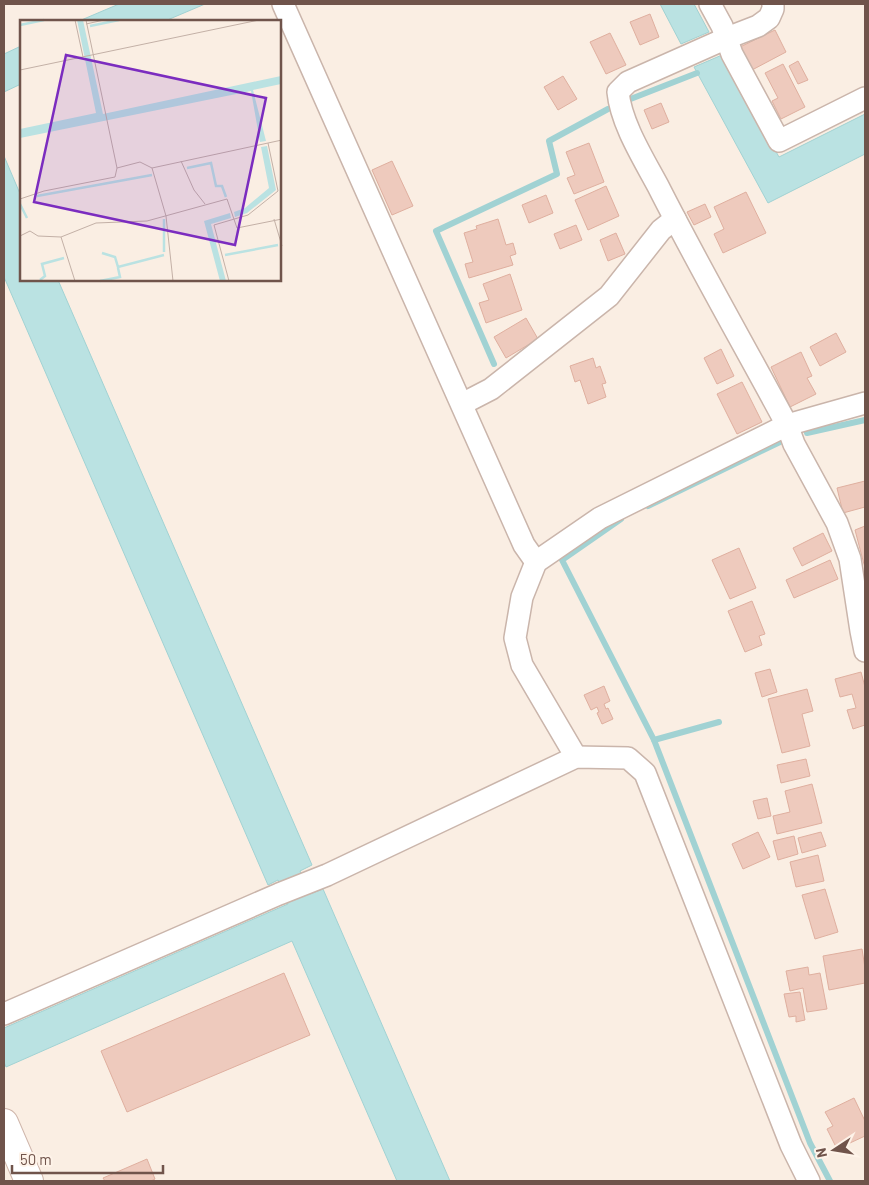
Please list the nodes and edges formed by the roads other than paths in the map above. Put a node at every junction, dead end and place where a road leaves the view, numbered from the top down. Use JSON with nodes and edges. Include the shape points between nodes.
{"nodes":[{"id":1,"x":283,"y":4,"type":"edge"},
{"id":2,"x":710,"y":4,"type":"edge"},
{"id":3,"x":773,"y":4,"type":"edge"},
{"id":4,"x":727,"y":38,"type":"junction"},
{"id":5,"x":865,"y":98,"type":"edge"},
{"id":6,"x":674,"y":220,"type":"junction"},
{"id":7,"x":865,"y":403,"type":"edge"},
{"id":8,"x":462,"y":404,"type":"junction"},
{"id":9,"x":787,"y":425,"type":"junction"},
{"id":10,"x":536,"y":562,"type":"junction"},
{"id":11,"x":865,"y":651,"type":"edge"},
{"id":12,"x":576,"y":757,"type":"junction"},
{"id":13,"x":4,"y":1014,"type":"edge"},
{"id":14,"x":4,"y":1124,"type":"edge"},
{"id":15,"x":29,"y":1181,"type":"edge"},
{"id":16,"x":809,"y":1181,"type":"edge"}],
"edges":[{"from":1,"to":8,"type":"street"},
{"from":2,"to":4,"type":"street"},
{"from":3,"to":4,"type":"street","via":[[769,18]]},
{"from":4,"to":5,"type":"street","via":[[732,54],[779,141]]},
{"from":4,"to":6,"type":"street","via":[[628,82],[618,92],[626,124]]},
{"from":6,"to":8,"type":"street","via":[[661,230],[609,296],[491,389]]},
{"from":6,"to":9,"type":"street"},
{"from":7,"to":9,"type":"street"},
{"from":8,"to":10,"type":"street","via":[[524,545]]},
{"from":9,"to":10,"type":"street","via":[[600,518]]},
{"from":9,"to":11,"type":"street","via":[[837,523],[850,560]]},
{"from":10,"to":12,"type":"street","via":[[522,597],[515,638],[522,665]]},
{"from":12,"to":13,"type":"street","via":[[327,875]]},
{"from":12,"to":16,"type":"street","via":[[628,758],[645,772]]},
{"from":14,"to":15,"type":"street"}]}
